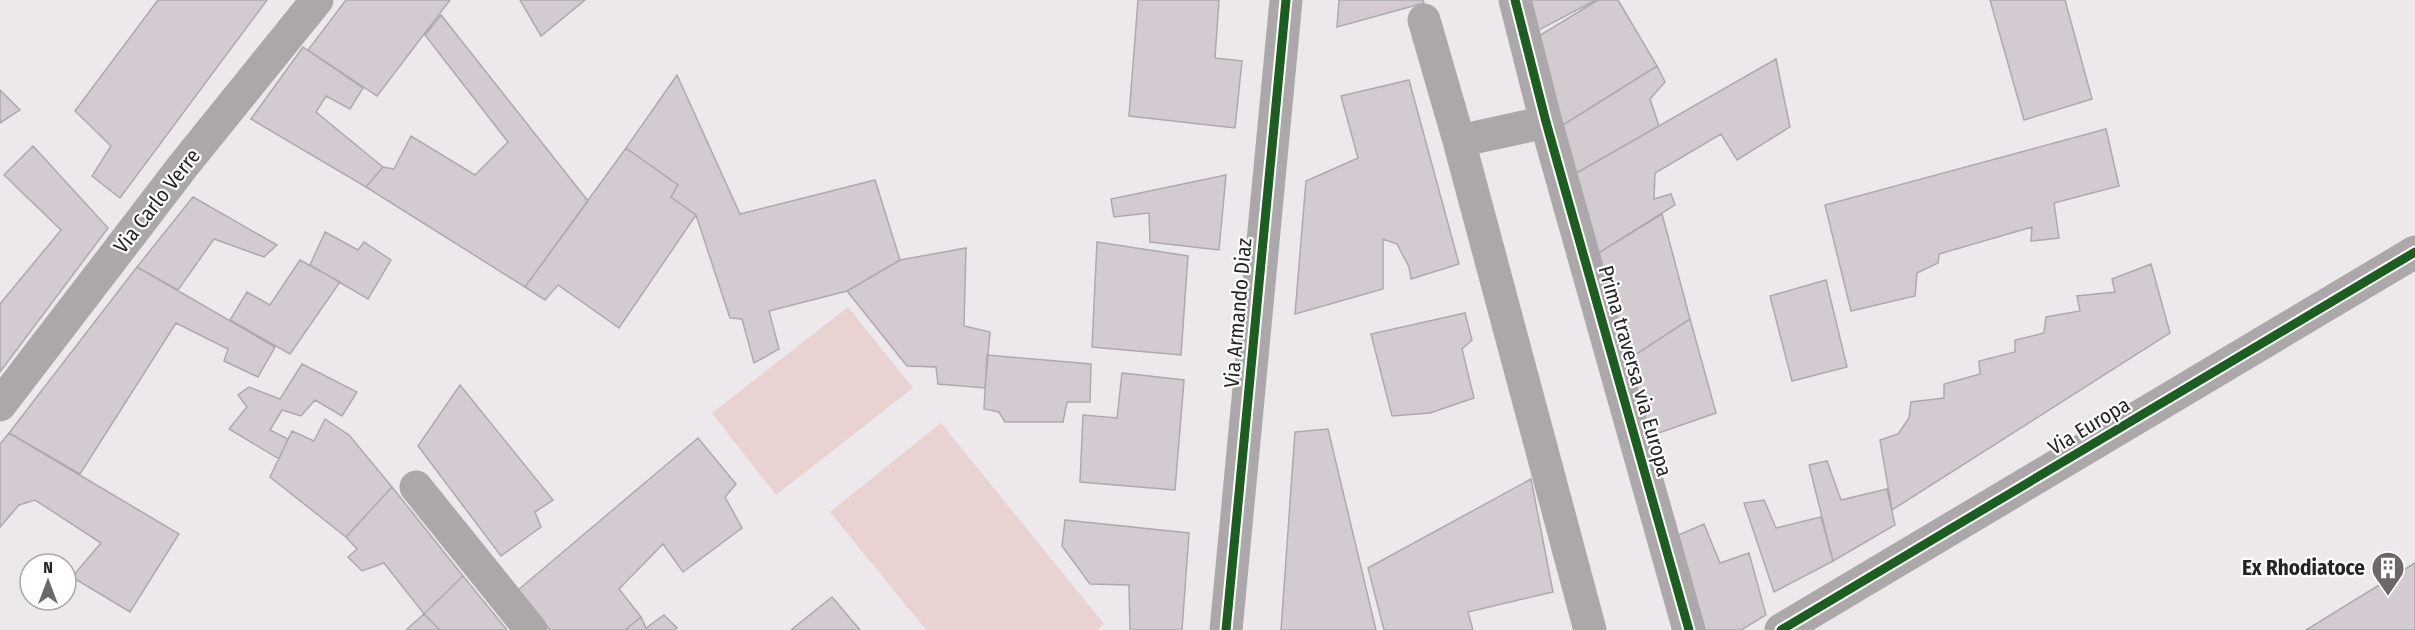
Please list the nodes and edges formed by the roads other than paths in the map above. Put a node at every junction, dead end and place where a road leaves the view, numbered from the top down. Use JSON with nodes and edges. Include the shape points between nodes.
{"nodes":[{"id":1,"x":317,"y":0,"type":"edge"},
{"id":2,"x":1286,"y":0,"type":"edge"},
{"id":3,"x":1515,"y":0,"type":"edge"},
{"id":4,"x":1424,"y":20,"type":"dead end"},
{"id":5,"x":1546,"y":122,"type":"junction"},
{"id":6,"x":1460,"y":141,"type":"junction"},
{"id":7,"x":2415,"y":252,"type":"edge"},
{"id":8,"x":0,"y":405,"type":"edge"},
{"id":9,"x":417,"y":487,"type":"dead end"},
{"id":10,"x":531,"y":630,"type":"edge"},
{"id":11,"x":1226,"y":630,"type":"edge"},
{"id":12,"x":1590,"y":630,"type":"edge"},
{"id":13,"x":1689,"y":630,"type":"edge"},
{"id":14,"x":1781,"y":630,"type":"edge"}],
"edges":[{"from":1,"to":8,"type":"street","name":"Via Carlo Verre","via":[[183,166]]},
{"from":2,"to":11,"type":"street","name":"Via Armando Diaz"},
{"from":3,"to":5,"type":"street","name":"Prima traversa via Europa"},
{"from":4,"to":6,"type":"street"},
{"from":5,"to":6,"type":"street"},
{"from":5,"to":13,"type":"street","name":"Prima traversa via Europa"},
{"from":6,"to":12,"type":"street"},
{"from":7,"to":14,"type":"street","name":"Via Europa"},
{"from":9,"to":10,"type":"street"}]}
